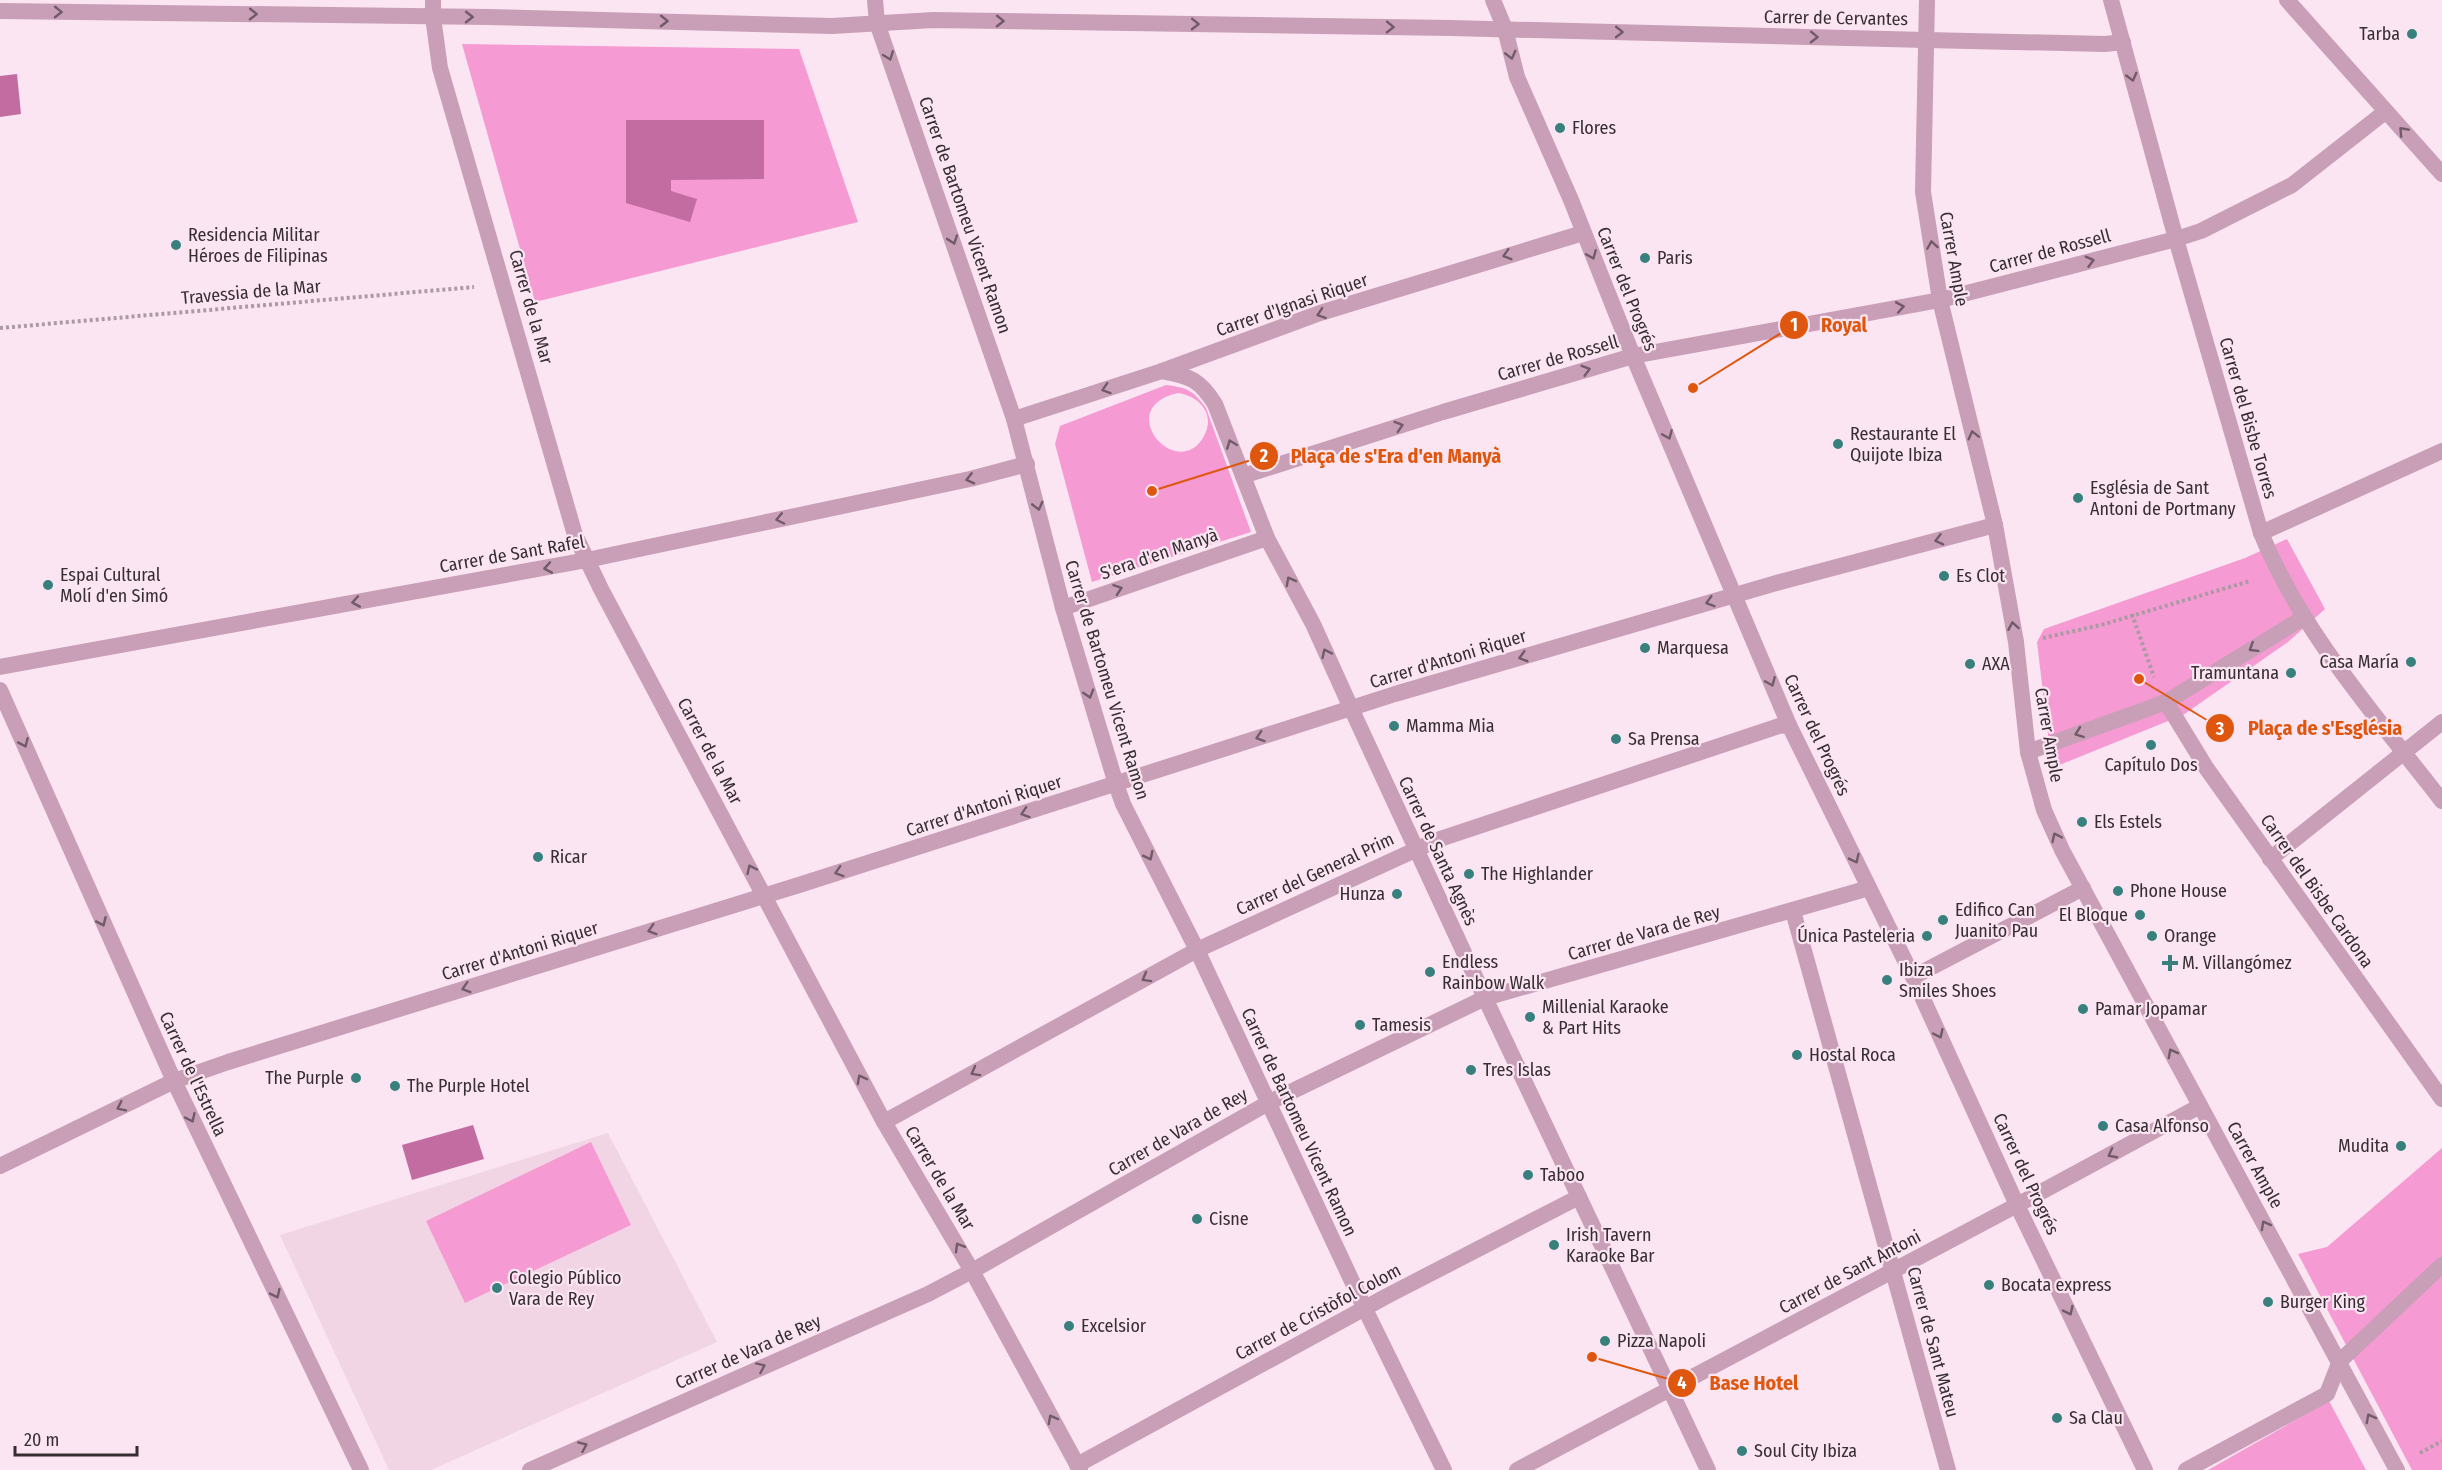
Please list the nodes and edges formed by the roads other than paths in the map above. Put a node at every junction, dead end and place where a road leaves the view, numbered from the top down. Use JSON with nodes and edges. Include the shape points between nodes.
{"nodes":[{"id":1,"x":875,"y":0,"type":"edge"},
{"id":2,"x":1492,"y":0,"type":"edge"},
{"id":3,"x":1927,"y":0,"type":"edge"},
{"id":4,"x":2112,"y":0,"type":"edge"},
{"id":5,"x":2287,"y":0,"type":"edge"},
{"id":6,"x":35,"y":6,"type":"edge"},
{"id":7,"x":433,"y":8,"type":"edge"},
{"id":8,"x":0,"y":11,"type":"edge"},
{"id":9,"x":877,"y":23,"type":"junction"},
{"id":10,"x":1505,"y":29,"type":"junction"},
{"id":11,"x":1926,"y":40,"type":"junction"},
{"id":12,"x":2123,"y":42,"type":"junction"},
{"id":13,"x":2385,"y":112,"type":"junction"},
{"id":14,"x":2442,"y":174,"type":"edge"},
{"id":15,"x":1583,"y":232,"type":"junction"},
{"id":16,"x":2176,"y":239,"type":"junction"},
{"id":17,"x":1940,"y":300,"type":"junction"},
{"id":18,"x":1633,"y":356,"type":"junction"},
{"id":19,"x":1161,"y":371,"type":"junction"},
{"id":20,"x":1014,"y":419,"type":"junction"},
{"id":21,"x":2442,"y":451,"type":"edge"},
{"id":22,"x":1027,"y":464,"type":"junction"},
{"id":23,"x":1243,"y":476,"type":"junction"},
{"id":24,"x":1995,"y":525,"type":"junction"},
{"id":25,"x":2261,"y":533,"type":"junction"},
{"id":26,"x":1268,"y":538,"type":"junction"},
{"id":27,"x":587,"y":560,"type":"junction"},
{"id":28,"x":1735,"y":595,"type":"junction"},
{"id":29,"x":1063,"y":608,"type":"junction"},
{"id":30,"x":2303,"y":618,"type":"junction"},
{"id":31,"x":0,"y":667,"type":"edge"},
{"id":32,"x":0,"y":690,"type":"edge"},
{"id":33,"x":2166,"y":702,"type":"junction"},
{"id":34,"x":1351,"y":708,"type":"junction"},
{"id":35,"x":2442,"y":722,"type":"edge"},
{"id":36,"x":1789,"y":725,"type":"junction"},
{"id":37,"x":2028,"y":752,"type":"junction"},
{"id":38,"x":2403,"y":752,"type":"junction"},
{"id":39,"x":1116,"y":784,"type":"junction"},
{"id":40,"x":2442,"y":801,"type":"edge"},
{"id":41,"x":1415,"y":849,"type":"junction"},
{"id":42,"x":2270,"y":858,"type":"junction"},
{"id":43,"x":1869,"y":888,"type":"junction"},
{"id":44,"x":2083,"y":888,"type":"junction"},
{"id":45,"x":763,"y":896,"type":"junction"},
{"id":46,"x":1793,"y":911,"type":"junction"},
{"id":47,"x":1197,"y":950,"type":"junction"},
{"id":48,"x":1913,"y":977,"type":"junction"},
{"id":49,"x":1485,"y":998,"type":"junction"},
{"id":50,"x":174,"y":1081,"type":"junction"},
{"id":51,"x":2442,"y":1099,"type":"edge"},
{"id":52,"x":1269,"y":1102,"type":"junction"},
{"id":53,"x":2200,"y":1106,"type":"junction"},
{"id":54,"x":884,"y":1122,"type":"junction"},
{"id":55,"x":0,"y":1166,"type":"edge"},
{"id":56,"x":1579,"y":1197,"type":"junction"},
{"id":57,"x":2017,"y":1205,"type":"junction"},
{"id":58,"x":2442,"y":1265,"type":"edge"},
{"id":59,"x":972,"y":1271,"type":"junction"},
{"id":60,"x":1894,"y":1272,"type":"junction"},
{"id":61,"x":1365,"y":1309,"type":"junction"},
{"id":62,"x":2340,"y":1361,"type":"junction"},
{"id":63,"x":1669,"y":1388,"type":"junction"},
{"id":64,"x":1079,"y":1468,"type":"edge"},
{"id":65,"x":361,"y":1470,"type":"edge"},
{"id":66,"x":530,"y":1470,"type":"edge"},
{"id":67,"x":1444,"y":1470,"type":"edge"},
{"id":68,"x":1516,"y":1470,"type":"edge"},
{"id":69,"x":1708,"y":1470,"type":"edge"},
{"id":70,"x":1948,"y":1470,"type":"edge"},
{"id":71,"x":2145,"y":1470,"type":"edge"},
{"id":72,"x":2186,"y":1470,"type":"edge"},
{"id":73,"x":2397,"y":1470,"type":"edge"}],
"edges":[{"from":1,"to":9,"type":"street","name":"Carrer de Bartomeu Vicent Ramon"},
{"from":2,"to":10,"type":"street","name":"Carrer del Progrés"},
{"from":3,"to":11,"type":"street","name":"Carrer Ample"},
{"from":4,"to":12,"type":"street","name":"Carrer del Bisbe Torres"},
{"from":5,"to":13,"type":"street"},
{"from":6,"to":7,"type":"street","name":"Carrer de Cervantes","one_way":true},
{"from":6,"to":8,"type":"street","name":"Carrer de Cervantes"},
{"from":7,"to":9,"type":"street","name":"Carrer de Cervantes","one_way":true,"via":[[832,26]]},
{"from":7,"to":27,"type":"street","name":"Carrer de la Mar","via":[[440,68],[575,535]]},
{"from":9,"to":10,"type":"street","name":"Carrer de Cervantes","one_way":true,"via":[[941,20]]},
{"from":9,"to":20,"type":"street","name":"Carrer de Bartomeu Vicent Ramon","one_way":true},
{"from":10,"to":11,"type":"street","name":"Carrer de Cervantes","one_way":true},
{"from":10,"to":15,"type":"street","name":"Carrer del Progrés","one_way":true,"via":[[1517,77]]},
{"from":11,"to":12,"type":"street","name":"Carrer de Cervantes"},
{"from":17,"to":11,"type":"street","name":"Carrer Ample","one_way":true,"via":[[1923,192]]},
{"from":12,"to":16,"type":"street","name":"Carrer del Bisbe Torres","one_way":true},
{"from":14,"to":13,"type":"street","one_way":true},
{"from":13,"to":16,"type":"street","name":"Carrer de Rossell","via":[[2292,185]]},
{"from":15,"to":18,"type":"street","name":"Carrer del Progrés","one_way":true},
{"from":15,"to":19,"type":"street","name":"Carrer d'Ignasi Riquer","one_way":true,"via":[[1320,313]]},
{"from":17,"to":16,"type":"street","name":"Carrer de Rossell","one_way":true},
{"from":16,"to":25,"type":"street","name":"Carrer del Bisbe Torres"},
{"from":18,"to":17,"type":"street","name":"Carrer de Rossell","one_way":true},
{"from":24,"to":17,"type":"street","name":"Carrer Ample","one_way":true},
{"from":23,"to":18,"type":"street","name":"Carrer de Rossell","one_way":true},
{"from":18,"to":28,"type":"street","name":"Carrer del Progrés","one_way":true},
{"from":19,"to":20,"type":"street","name":"Carrer d'Ignasi Riquer","one_way":true},
{"from":23,"to":19,"type":"street","name":"Carrer de Santa Agnès","one_way":true,"via":[[1205,388],[1186,375]]},
{"from":20,"to":22,"type":"street","name":"Carrer de Bartomeu Vicent Ramon"},
{"from":21,"to":25,"type":"street"},
{"from":22,"to":27,"type":"street","name":"Carrer de Sant Rafel","one_way":true},
{"from":22,"to":29,"type":"street","name":"Carrer de Bartomeu Vicent Ramon","one_way":true},
{"from":23,"to":26,"type":"street","name":"Carrer de Santa Agnès"},
{"from":24,"to":28,"type":"street","name":"Carrer d'Antoni Riquer","one_way":true},
{"from":37,"to":24,"type":"street","name":"Carrer Ample","one_way":true,"via":[[2016,642]]},
{"from":25,"to":30,"type":"street","name":"Carrer del Bisbe Torres"},
{"from":29,"to":26,"type":"street","name":"S'era d'en Manyà","one_way":true},
{"from":34,"to":26,"type":"street","name":"Carrer de Santa Agnès","one_way":true},
{"from":27,"to":31,"type":"street","name":"Carrer de Sant Rafel","one_way":true},
{"from":45,"to":27,"type":"street","name":"Carrer de la Mar","one_way":true},
{"from":28,"to":34,"type":"street","name":"Carrer d'Antoni Riquer","one_way":true},
{"from":28,"to":36,"type":"street","name":"Carrer del Progrés","one_way":true},
{"from":29,"to":39,"type":"street","name":"Carrer de Bartomeu Vicent Ramon","one_way":true},
{"from":30,"to":33,"type":"street","one_way":true},
{"from":30,"to":38,"type":"street","name":"Carrer del Bisbe Torres"},
{"from":32,"to":50,"type":"street","name":"Carrer de l'Estrella","one_way":true},
{"from":33,"to":37,"type":"street","one_way":true},
{"from":33,"to":42,"type":"street","name":"Carrer del Bisbe Cardona","via":[[2207,769]]},
{"from":34,"to":39,"type":"street","name":"Carrer d'Antoni Riquer","one_way":true},
{"from":34,"to":41,"type":"street","name":"Carrer de Santa Agnès"},
{"from":35,"to":38,"type":"street"},
{"from":36,"to":41,"type":"street","name":"Carrer del General Prim"},
{"from":36,"to":43,"type":"street","name":"Carrer del Progrés","one_way":true},
{"from":44,"to":37,"type":"street","name":"Carrer Ample","one_way":true,"via":[[2043,810]]},
{"from":38,"to":40,"type":"street","name":"Carrer del Bisbe Torres"},
{"from":38,"to":42,"type":"street"},
{"from":39,"to":45,"type":"street","name":"Carrer d'Antoni Riquer","one_way":true},
{"from":39,"to":47,"type":"street","name":"Carrer de Bartomeu Vicent Ramon","one_way":true},
{"from":41,"to":47,"type":"street","name":"Carrer del General Prim"},
{"from":41,"to":49,"type":"street","name":"Carrer de Santa Agnès"},
{"from":42,"to":51,"type":"street","name":"Carrer del Bisbe Cardona"},
{"from":43,"to":46,"type":"street","name":"Carrer de Vara de Rey"},
{"from":43,"to":48,"type":"street","name":"Carrer del Progrés"},
{"from":44,"to":48,"type":"street"},
{"from":53,"to":44,"type":"street","name":"Carrer Ample","one_way":true},
{"from":45,"to":50,"type":"street","name":"Carrer d'Antoni Riquer","one_way":true},
{"from":54,"to":45,"type":"street","name":"Carrer de la Mar","one_way":true},
{"from":46,"to":49,"type":"street","name":"Carrer de Vara de Rey"},
{"from":46,"to":60,"type":"street","name":"Carrer de Sant Mateu"},
{"from":47,"to":52,"type":"street","name":"Carrer de Bartomeu Vicent Ramon"},
{"from":47,"to":54,"type":"street","name":"Carrer del General Prim","one_way":true},
{"from":48,"to":57,"type":"street","name":"Carrer del Progrés","one_way":true},
{"from":49,"to":52,"type":"street","name":"Carrer de Vara de Rey"},
{"from":49,"to":56,"type":"street","name":"Carrer de Santa Agnès"},
{"from":50,"to":55,"type":"street","name":"Carrer d'Antoni Riquer","one_way":true},
{"from":50,"to":65,"type":"street","name":"Carrer de l'Estrella","one_way":true},
{"from":52,"to":59,"type":"street","name":"Carrer de Vara de Rey"},
{"from":52,"to":61,"type":"street","name":"Carrer de Bartomeu Vicent Ramon"},
{"from":53,"to":57,"type":"street","name":"Carrer de Sant Antoni","one_way":true},
{"from":62,"to":53,"type":"street","name":"Carrer Ample","one_way":true},
{"from":59,"to":54,"type":"street","name":"Carrer de la Mar","one_way":true},
{"from":56,"to":61,"type":"street","name":"Carrer de Cristòfol Colom"},
{"from":56,"to":63,"type":"street","name":"Carrer de Santa Agnès"},
{"from":57,"to":60,"type":"street","name":"Carrer de Sant Antoni"},
{"from":57,"to":71,"type":"street","name":"Carrer del Progrés","one_way":true},
{"from":58,"to":62,"type":"street"},
{"from":64,"to":59,"type":"street","name":"Carrer de la Mar","one_way":true},
{"from":66,"to":59,"type":"street","name":"Carrer de Vara de Rey","one_way":true},
{"from":60,"to":63,"type":"street","name":"Carrer de Sant Antoni"},
{"from":60,"to":70,"type":"street","name":"Carrer de Sant Mateu"},
{"from":61,"to":64,"type":"street","name":"Carrer de Cristòfol Colom"},
{"from":61,"to":67,"type":"street","name":"Carrer de Bartomeu Vicent Ramon"},
{"from":62,"to":72,"type":"street","via":[[2327,1394]]},
{"from":73,"to":62,"type":"street","name":"Carrer Ample","one_way":true},
{"from":63,"to":68,"type":"street","name":"Carrer de Sant Antoni"},
{"from":63,"to":69,"type":"street","name":"Carrer de Santa Agnès"}]}
